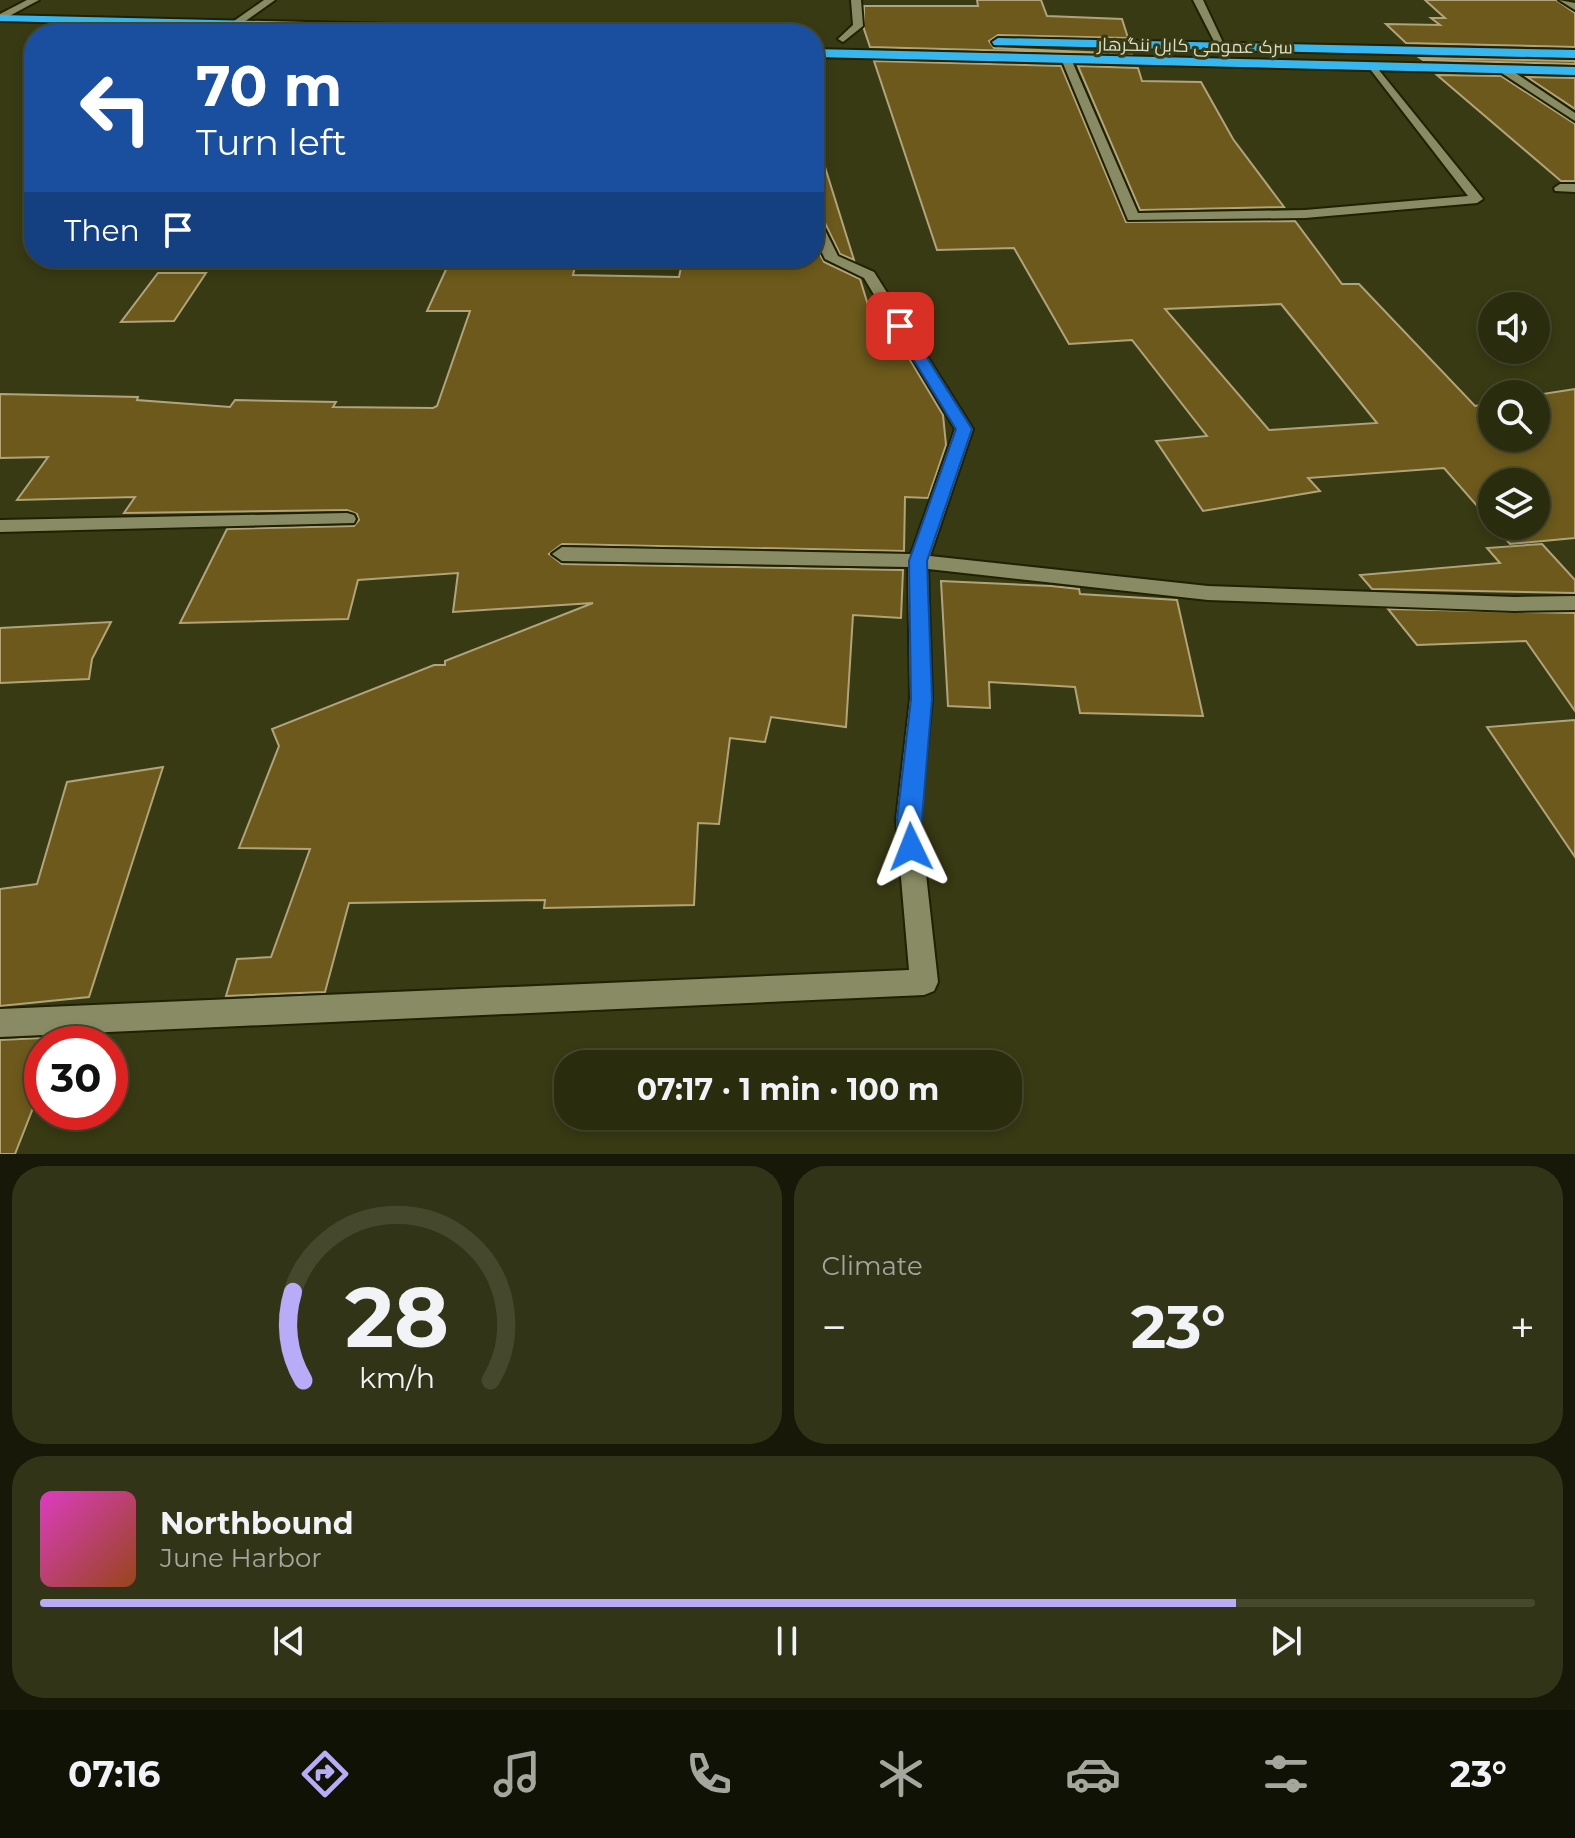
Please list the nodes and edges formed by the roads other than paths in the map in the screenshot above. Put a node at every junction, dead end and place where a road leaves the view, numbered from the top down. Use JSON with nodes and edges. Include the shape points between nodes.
{"nodes":[{"id":1,"x":34,"y":0,"type":"edge"},
{"id":2,"x":270,"y":0,"type":"edge"},
{"id":3,"x":856,"y":0,"type":"edge"},
{"id":4,"x":1198,"y":0,"type":"edge"},
{"id":5,"x":1564,"y":0,"type":"edge"},
{"id":6,"x":1575,"y":7,"type":"edge"},
{"id":7,"x":0,"y":18,"type":"edge"},
{"id":8,"x":237,"y":23,"type":"junction"},
{"id":9,"x":275,"y":24,"type":"edge"},
{"id":10,"x":829,"y":39,"type":"dead end"},
{"id":11,"x":843,"y":39,"type":"junction"},
{"id":12,"x":875,"y":40,"type":"dead end"},
{"id":13,"x":985,"y":42,"type":"dead end"},
{"id":14,"x":1222,"y":47,"type":"junction"},
{"id":15,"x":824,"y":53,"type":"edge"},
{"id":16,"x":1575,"y":54,"type":"edge"},
{"id":17,"x":1067,"y":61,"type":"junction"},
{"id":18,"x":1374,"y":67,"type":"junction"},
{"id":19,"x":1504,"y":70,"type":"junction"},
{"id":20,"x":1575,"y":71,"type":"edge"},
{"id":21,"x":1575,"y":118,"type":"edge"},
{"id":22,"x":1560,"y":188,"type":"dead end"},
{"id":23,"x":1575,"y":188,"type":"edge"},
{"id":24,"x":824,"y":243,"type":"edge"},
{"id":25,"x":347,"y":519,"type":"dead end"},
{"id":26,"x":0,"y":526,"type":"edge"},
{"id":27,"x":562,"y":554,"type":"dead end"},
{"id":28,"x":918,"y":561,"type":"junction"},
{"id":29,"x":1575,"y":603,"type":"edge"},
{"id":30,"x":0,"y":1023,"type":"edge"}],
"edges":[{"from":1,"to":7,"type":"street"},
{"from":2,"to":8,"type":"street"},
{"from":3,"to":11,"type":"street","via":[[858,26]]},
{"from":4,"to":14,"type":"street"},
{"from":5,"to":6,"type":"street"},
{"from":7,"to":8,"type":"highway"},
{"from":8,"to":9,"type":"highway"},
{"from":10,"to":11,"type":"highway"},
{"from":11,"to":12,"type":"highway"},
{"from":13,"to":14,"type":"highway","name":"سرک عمومی کابل ننگرهار"},
{"from":14,"to":16,"type":"highway","name":"سرک عمومی کابل ننگرهار"},
{"from":15,"to":17,"type":"highway","name":"سرک عمومی کابل ننگرهار"},
{"from":17,"to":18,"type":"highway","name":"سرک عمومی کابل ننگرهار"},
{"from":17,"to":18,"type":"street","via":[[1133,217],[1257,217],[1477,199]]},
{"from":18,"to":19,"type":"highway","name":"سرک عمومی کابل ننگرهار"},
{"from":19,"to":20,"type":"highway","name":"سرک عمومی کابل ننگرهار"},
{"from":19,"to":21,"type":"street"},
{"from":22,"to":23,"type":"street"},
{"from":24,"to":28,"type":"street","via":[[832,259],[869,275],[964,429]]},
{"from":25,"to":26,"type":"street"},
{"from":27,"to":28,"type":"street"},
{"from":28,"to":29,"type":"street","via":[[1208,593]]},
{"from":28,"to":30,"type":"street","via":[[921,699],[908,820],[924,982]]}]}
